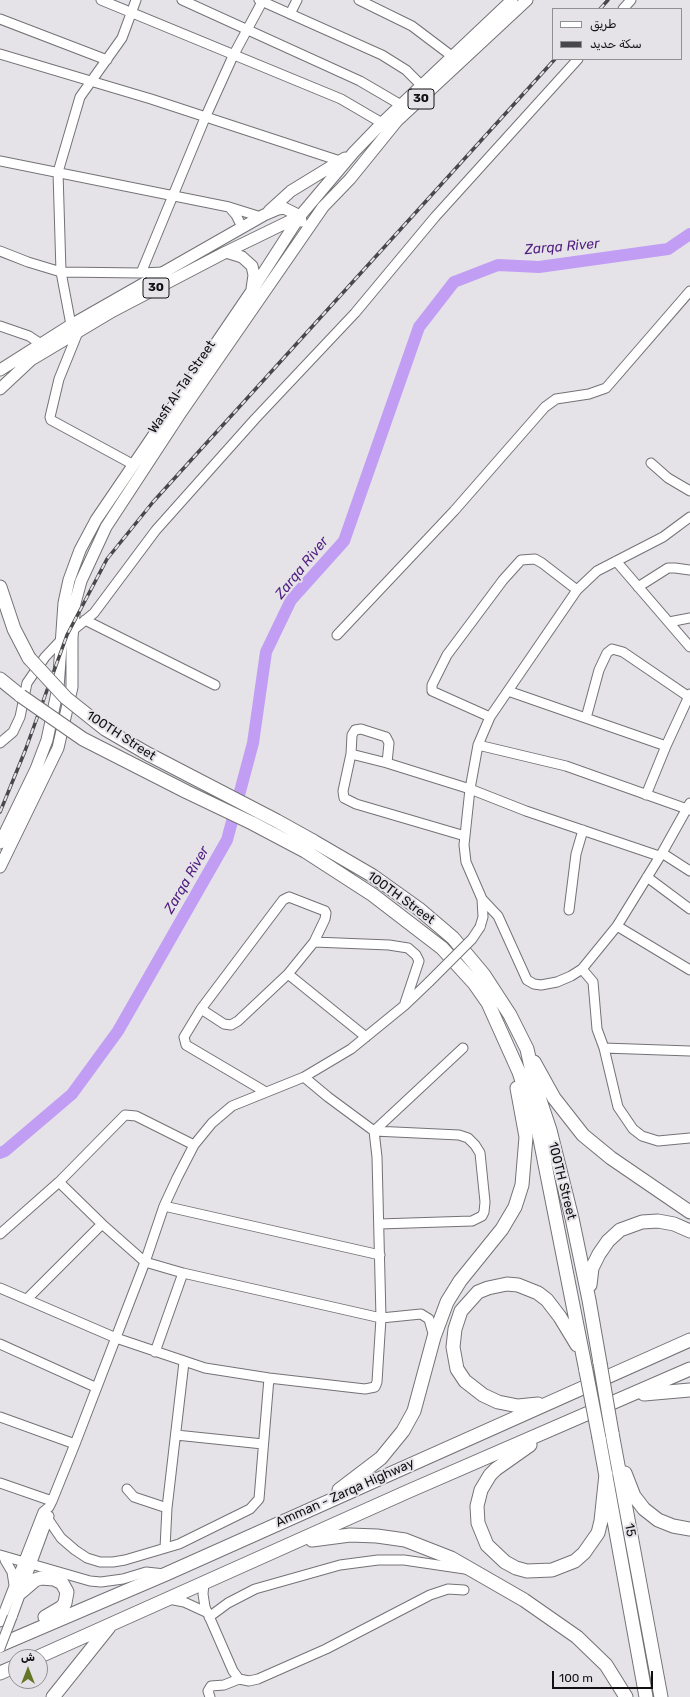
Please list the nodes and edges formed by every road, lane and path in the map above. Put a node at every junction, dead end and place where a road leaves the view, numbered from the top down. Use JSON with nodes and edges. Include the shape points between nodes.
{"nodes":[{"id":1,"x":101,"y":0,"type":"edge"},
{"id":2,"x":136,"y":0,"type":"edge"},
{"id":3,"x":182,"y":0,"type":"edge"},
{"id":4,"x":297,"y":0,"type":"edge"},
{"id":5,"x":359,"y":0,"type":"edge"},
{"id":6,"x":512,"y":0,"type":"edge"},
{"id":7,"x":527,"y":0,"type":"edge"},
{"id":8,"x":631,"y":0,"type":"edge"},
{"id":9,"x":261,"y":1,"type":"edge"},
{"id":10,"x":624,"y":8,"type":"edge"},
{"id":11,"x":132,"y":13,"type":"junction"},
{"id":12,"x":290,"y":14,"type":"junction"},
{"id":13,"x":0,"y":19,"type":"edge"},
{"id":14,"x":248,"y":31,"type":"junction"},
{"id":15,"x":0,"y":54,"type":"edge"},
{"id":16,"x":234,"y":56,"type":"junction"},
{"id":17,"x":453,"y":57,"type":"junction"},
{"id":18,"x":107,"y":60,"type":"junction"},
{"id":19,"x":577,"y":60,"type":"edge"},
{"id":20,"x":90,"y":82,"type":"junction"},
{"id":21,"x":422,"y":86,"type":"junction"},
{"id":22,"x":402,"y":105,"type":"junction"},
{"id":23,"x":205,"y":118,"type":"junction"},
{"id":24,"x":382,"y":122,"type":"junction"},
{"id":25,"x":354,"y":152,"type":"junction"},
{"id":26,"x":0,"y":161,"type":"edge"},
{"id":27,"x":340,"y":161,"type":"junction"},
{"id":28,"x":58,"y":172,"type":"junction"},
{"id":29,"x":173,"y":197,"type":"junction"},
{"id":30,"x":229,"y":207,"type":"junction"},
{"id":31,"x":323,"y":207,"type":"junction"},
{"id":32,"x":262,"y":216,"type":"junction"},
{"id":33,"x":300,"y":216,"type":"junction"},
{"id":34,"x":242,"y":227,"type":"junction"},
{"id":35,"x":304,"y":234,"type":"junction"},
{"id":36,"x":0,"y":251,"type":"edge"},
{"id":37,"x":226,"y":252,"type":"junction"},
{"id":38,"x":60,"y":272,"type":"junction"},
{"id":39,"x":165,"y":272,"type":"junction"},
{"id":40,"x":141,"y":273,"type":"junction"},
{"id":41,"x":690,"y":291,"type":"edge"},
{"id":42,"x":252,"y":292,"type":"junction"},
{"id":43,"x":0,"y":326,"type":"edge"},
{"id":44,"x":75,"y":328,"type":"junction"},
{"id":45,"x":41,"y":344,"type":"junction"},
{"id":46,"x":0,"y":370,"type":"edge"},
{"id":47,"x":0,"y":389,"type":"edge"},
{"id":48,"x":650,"y":463,"type":"dead end"},
{"id":49,"x":134,"y":465,"type":"junction"},
{"id":50,"x":690,"y":491,"type":"edge"},
{"id":51,"x":690,"y":517,"type":"edge"},
{"id":52,"x":616,"y":561,"type":"junction"},
{"id":53,"x":690,"y":570,"type":"edge"},
{"id":54,"x":0,"y":587,"type":"edge"},
{"id":55,"x":638,"y":587,"type":"junction"},
{"id":56,"x":577,"y":590,"type":"junction"},
{"id":57,"x":690,"y":618,"type":"edge"},
{"id":58,"x":85,"y":620,"type":"junction"},
{"id":59,"x":669,"y":622,"type":"junction"},
{"id":60,"x":72,"y":632,"type":"junction"},
{"id":61,"x":337,"y":635,"type":"dead end"},
{"id":62,"x":61,"y":640,"type":"junction"},
{"id":63,"x":690,"y":647,"type":"edge"},
{"id":64,"x":0,"y":678,"type":"edge"},
{"id":65,"x":215,"y":685,"type":"dead end"},
{"id":66,"x":508,"y":691,"type":"junction"},
{"id":67,"x":689,"y":696,"type":"edge"},
{"id":68,"x":490,"y":717,"type":"junction"},
{"id":69,"x":586,"y":718,"type":"junction"},
{"id":70,"x":0,"y":743,"type":"edge"},
{"id":71,"x":478,"y":745,"type":"junction"},
{"id":72,"x":666,"y":746,"type":"junction"},
{"id":73,"x":351,"y":754,"type":"junction"},
{"id":74,"x":387,"y":763,"type":"junction"},
{"id":75,"x":470,"y":789,"type":"junction"},
{"id":76,"x":646,"y":795,"type":"junction"},
{"id":77,"x":689,"y":808,"type":"edge"},
{"id":78,"x":584,"y":830,"type":"junction"},
{"id":79,"x":464,"y":836,"type":"junction"},
{"id":80,"x":0,"y":843,"type":"edge"},
{"id":81,"x":309,"y":846,"type":"junction"},
{"id":82,"x":661,"y":855,"type":"junction"},
{"id":83,"x":0,"y":867,"type":"edge"},
{"id":84,"x":690,"y":870,"type":"edge"},
{"id":85,"x":646,"y":877,"type":"junction"},
{"id":86,"x":482,"y":899,"type":"junction"},
{"id":87,"x":690,"y":909,"type":"edge"},
{"id":88,"x":568,"y":910,"type":"dead end"},
{"id":89,"x":617,"y":926,"type":"junction"},
{"id":90,"x":314,"y":942,"type":"junction"},
{"id":91,"x":582,"y":969,"type":"junction"},
{"id":92,"x":690,"y":970,"type":"edge"},
{"id":93,"x":288,"y":974,"type":"junction"},
{"id":94,"x":405,"y":1005,"type":"junction"},
{"id":95,"x":201,"y":1009,"type":"junction"},
{"id":96,"x":366,"y":1037,"type":"junction"},
{"id":97,"x":463,"y":1048,"type":"dead end"},
{"id":98,"x":604,"y":1048,"type":"junction"},
{"id":99,"x":527,"y":1049,"type":"junction"},
{"id":100,"x":690,"y":1051,"type":"edge"},
{"id":101,"x":513,"y":1058,"type":"junction"},
{"id":102,"x":304,"y":1076,"type":"junction"},
{"id":103,"x":264,"y":1091,"type":"junction"},
{"id":104,"x":374,"y":1131,"type":"junction"},
{"id":105,"x":690,"y":1138,"type":"edge"},
{"id":106,"x":194,"y":1146,"type":"junction"},
{"id":107,"x":59,"y":1182,"type":"junction"},
{"id":108,"x":164,"y":1206,"type":"junction"},
{"id":109,"x":690,"y":1212,"type":"edge"},
{"id":110,"x":102,"y":1224,"type":"junction"},
{"id":111,"x":379,"y":1224,"type":"junction"},
{"id":112,"x":690,"y":1231,"type":"edge"},
{"id":113,"x":0,"y":1234,"type":"edge"},
{"id":114,"x":380,"y":1255,"type":"junction"},
{"id":115,"x":145,"y":1262,"type":"junction"},
{"id":116,"x":183,"y":1274,"type":"junction"},
{"id":117,"x":0,"y":1288,"type":"edge"},
{"id":118,"x":27,"y":1299,"type":"junction"},
{"id":119,"x":589,"y":1300,"type":"junction"},
{"id":120,"x":381,"y":1318,"type":"junction"},
{"id":121,"x":434,"y":1337,"type":"junction"},
{"id":122,"x":690,"y":1337,"type":"edge"},
{"id":123,"x":116,"y":1338,"type":"junction"},
{"id":124,"x":690,"y":1340,"type":"edge"},
{"id":125,"x":0,"y":1344,"type":"edge"},
{"id":126,"x":672,"y":1349,"type":"junction"},
{"id":127,"x":155,"y":1352,"type":"junction"},
{"id":128,"x":582,"y":1354,"type":"junction"},
{"id":129,"x":184,"y":1362,"type":"junction"},
{"id":130,"x":600,"y":1363,"type":"joint"},
{"id":131,"x":690,"y":1369,"type":"edge"},
{"id":132,"x":586,"y":1371,"type":"joint"},
{"id":133,"x":269,"y":1378,"type":"junction"},
{"id":134,"x":95,"y":1387,"type":"junction"},
{"id":135,"x":690,"y":1390,"type":"edge"},
{"id":136,"x":632,"y":1396,"type":"junction"},
{"id":137,"x":551,"y":1402,"type":"junction"},
{"id":138,"x":0,"y":1417,"type":"edge"},
{"id":139,"x":176,"y":1435,"type":"junction"},
{"id":140,"x":540,"y":1435,"type":"junction"},
{"id":141,"x":75,"y":1444,"type":"junction"},
{"id":142,"x":263,"y":1444,"type":"junction"},
{"id":143,"x":615,"y":1453,"type":"junction"},
{"id":144,"x":606,"y":1474,"type":"junction"},
{"id":145,"x":0,"y":1483,"type":"edge"},
{"id":146,"x":127,"y":1489,"type":"dead end"},
{"id":147,"x":51,"y":1504,"type":"junction"},
{"id":148,"x":321,"y":1504,"type":"junction"},
{"id":149,"x":167,"y":1508,"type":"junction"},
{"id":150,"x":48,"y":1519,"type":"junction"},
{"id":151,"x":690,"y":1529,"type":"edge"},
{"id":152,"x":291,"y":1544,"type":"junction"},
{"id":153,"x":166,"y":1548,"type":"junction"},
{"id":154,"x":2,"y":1558,"type":"edge"},
{"id":155,"x":27,"y":1565,"type":"junction"},
{"id":156,"x":476,"y":1571,"type":"junction"},
{"id":157,"x":166,"y":1574,"type":"junction"},
{"id":158,"x":58,"y":1581,"type":"junction"},
{"id":159,"x":204,"y":1582,"type":"junction"},
{"id":160,"x":18,"y":1588,"type":"junction"},
{"id":161,"x":464,"y":1590,"type":"dead end"},
{"id":162,"x":169,"y":1599,"type":"junction"},
{"id":163,"x":208,"y":1615,"type":"junction"},
{"id":164,"x":5,"y":1618,"type":"edge"},
{"id":165,"x":111,"y":1625,"type":"junction"},
{"id":166,"x":15,"y":1638,"type":"junction"},
{"id":167,"x":0,"y":1645,"type":"edge"},
{"id":168,"x":0,"y":1648,"type":"edge"},
{"id":169,"x":48,"y":1653,"type":"edge"},
{"id":170,"x":239,"y":1679,"type":"junction"},
{"id":171,"x":53,"y":1697,"type":"edge"},
{"id":172,"x":210,"y":1697,"type":"edge"},
{"id":173,"x":626,"y":1697,"type":"edge"},
{"id":174,"x":646,"y":1697,"type":"edge"},
{"id":175,"x":661,"y":1697,"type":"edge"}],
"edges":[{"from":1,"to":11,"type":"street"},
{"from":2,"to":11,"type":"street"},
{"from":3,"to":14,"type":"street"},
{"from":4,"to":12,"type":"street"},
{"from":5,"to":17,"type":"street","via":[[412,26]]},
{"from":6,"to":17,"type":"main road","name":"Wasfi Al-Tal Street","number":"30"},
{"from":7,"to":31,"type":"main road","name":"Wasfi Al-Tal Street","number":"30","via":[[397,121],[350,179]]},
{"from":8,"to":10,"type":"street"},
{"from":9,"to":12,"type":"street"},
{"from":9,"to":14,"type":"street"},
{"from":11,"to":16,"type":"street"},
{"from":11,"to":18,"type":"street","via":[[122,38]]},
{"from":12,"to":21,"type":"street","via":[[393,61]]},
{"from":13,"to":18,"type":"street"},
{"from":14,"to":16,"type":"street"},
{"from":14,"to":22,"type":"street","via":[[360,81]]},
{"from":15,"to":20,"type":"street"},
{"from":16,"to":23,"type":"street"},
{"from":16,"to":24,"type":"street","via":[[341,99]]},
{"from":17,"to":21,"type":"main road","name":"Wasfi Al-Tal Street","number":"30"},
{"from":18,"to":20,"type":"street"},
{"from":19,"to":58,"type":"street","via":[[354,313],[255,418],[156,530],[94,613]]},
{"from":20,"to":23,"type":"street"},
{"from":20,"to":28,"type":"street","via":[[74,112]]},
{"from":21,"to":22,"type":"main road","name":"Wasfi Al-Tal Street","number":"30"},
{"from":22,"to":24,"type":"main road","name":"Wasfi Al-Tal Street","number":"30"},
{"from":23,"to":27,"type":"street"},
{"from":23,"to":29,"type":"street"},
{"from":24,"to":25,"type":"main road","name":"Wasfi Al-Tal Street","number":"30"},
{"from":25,"to":27,"type":"main road"},
{"from":25,"to":33,"type":"main road","name":"Wasfi Al-Tal Street","number":"30"},
{"from":26,"to":28,"type":"street"},
{"from":27,"to":32,"type":"main road","via":[[288,193]]},
{"from":28,"to":29,"type":"street"},
{"from":28,"to":38,"type":"street"},
{"from":29,"to":30,"type":"street"},
{"from":29,"to":40,"type":"street"},
{"from":30,"to":32,"type":"street"},
{"from":30,"to":34,"type":"street"},
{"from":31,"to":33,"type":"main road","number":"30"},
{"from":31,"to":35,"type":"main road","name":"Wasfi Al-Tal Street"},
{"from":32,"to":33,"type":"main road","number":"30","via":[[284,208]]},
{"from":32,"to":34,"type":"main road","number":"30"},
{"from":33,"to":35,"type":"main road"},
{"from":33,"to":37,"type":"main road","number":"30"},
{"from":33,"to":42,"type":"main road","name":"Wasfi Al-Tal Street"},
{"from":34,"to":39,"type":"main road","number":"30"},
{"from":35,"to":60,"type":"main road","name":"Wasfi Al-Tal Street","via":[[106,527],[80,581]]},
{"from":36,"to":38,"type":"street"},
{"from":37,"to":42,"type":"main road","via":[[242,257],[252,266]]},
{"from":37,"to":44,"type":"main road","number":"30"},
{"from":38,"to":40,"type":"street"},
{"from":38,"to":44,"type":"street"},
{"from":39,"to":40,"type":"street"},
{"from":39,"to":44,"type":"main road","number":"30"},
{"from":41,"to":61,"type":"street","via":[[606,388],[589,394],[556,399],[545,407],[454,511]]},
{"from":42,"to":49,"type":"main road","name":"Wasfi Al-Tal Street"},
{"from":43,"to":45,"type":"street","via":[[29,336]]},
{"from":44,"to":45,"type":"main road","number":"30"},
{"from":44,"to":47,"type":"main road","number":"30","via":[[31,360]]},
{"from":44,"to":49,"type":"street","via":[[59,379],[51,420]]},
{"from":45,"to":46,"type":"main road","number":"30"},
{"from":48,"to":50,"type":"street","via":[[672,481]]},
{"from":49,"to":62,"type":"main road","name":"Wasfi Al-Tal Street","via":[[96,520],[80,550],[64,603]]},
{"from":51,"to":52,"type":"street","via":[[663,537]]},
{"from":52,"to":55,"type":"street"},
{"from":52,"to":56,"type":"street","via":[[597,572]]},
{"from":53,"to":55,"type":"street","via":[[668,568]]},
{"from":54,"to":81,"type":"highway","name":"100TH Street","bridge":true,"via":[[10,618],[29,658],[66,698],[105,729],[277,821]]},
{"from":55,"to":59,"type":"street"},
{"from":56,"to":66,"type":"street"},
{"from":56,"to":68,"type":"street","via":[[539,561],[526,558],[521,560],[447,655],[432,685],[432,691]]},
{"from":57,"to":59,"type":"street"},
{"from":58,"to":60,"type":"street"},
{"from":58,"to":65,"type":"street"},
{"from":59,"to":63,"type":"street"},
{"from":60,"to":62,"type":"street"},
{"from":60,"to":83,"type":"main road","name":"Wasfi Al-Tal Street","via":[[72,687],[60,744]]},
{"from":62,"to":70,"type":"street","via":[[30,677],[20,717],[13,732]]},
{"from":62,"to":80,"type":"main road","name":"Wasfi Al-Tal Street","via":[[58,688],[47,740],[33,776]]},
{"from":64,"to":81,"type":"highway","name":"100TH Street","bridge":true,"via":[[83,739],[252,823]]},
{"from":66,"to":68,"type":"street"},
{"from":66,"to":69,"type":"street"},
{"from":67,"to":69,"type":"street","via":[[623,652],[612,649],[607,653],[599,670]]},
{"from":67,"to":72,"type":"street"},
{"from":68,"to":71,"type":"street"},
{"from":69,"to":72,"type":"street"},
{"from":71,"to":75,"type":"street"},
{"from":71,"to":76,"type":"street","via":[[566,766]]},
{"from":72,"to":76,"type":"street"},
{"from":73,"to":74,"type":"street"},
{"from":73,"to":74,"type":"street","via":[[353,732],[361,729],[386,738],[389,743]]},
{"from":73,"to":79,"type":"street","via":[[343,791],[344,798],[356,804]]},
{"from":74,"to":75,"type":"street"},
{"from":75,"to":78,"type":"street"},
{"from":75,"to":79,"type":"street"},
{"from":76,"to":77,"type":"street"},
{"from":77,"to":82,"type":"street"},
{"from":78,"to":82,"type":"street"},
{"from":78,"to":88,"type":"street","via":[[576,854]]},
{"from":79,"to":86,"type":"street","via":[[466,862]]},
{"from":81,"to":99,"type":"highway","name":"100TH Street","via":[[373,876],[419,909],[453,938],[484,975],[510,1015]]},
{"from":81,"to":101,"type":"highway","name":"100TH Street","via":[[442,948],[474,983],[488,1003]]},
{"from":82,"to":84,"type":"street"},
{"from":82,"to":85,"type":"street"},
{"from":85,"to":87,"type":"street"},
{"from":85,"to":89,"type":"street"},
{"from":86,"to":91,"type":"street","via":[[501,922],[527,980],[534,984],[552,983]]},
{"from":86,"to":94,"type":"street","bridge":true,"via":[[483,917],[472,939]]},
{"from":89,"to":91,"type":"street"},
{"from":89,"to":92,"type":"street"},
{"from":90,"to":93,"type":"street"},
{"from":90,"to":94,"type":"street","via":[[408,948],[419,961]]},
{"from":90,"to":95,"type":"street","via":[[326,913],[293,898],[286,898]]},
{"from":91,"to":98,"type":"street","via":[[593,982],[597,1029]]},
{"from":93,"to":95,"type":"street","via":[[231,1025],[224,1024]]},
{"from":93,"to":96,"type":"street"},
{"from":94,"to":96,"type":"street"},
{"from":95,"to":103,"type":"street","via":[[184,1036],[186,1045]]},
{"from":96,"to":102,"type":"street","via":[[351,1049]]},
{"from":97,"to":104,"type":"street"},
{"from":98,"to":100,"type":"street"},
{"from":98,"to":105,"type":"street","via":[[618,1107],[633,1129],[642,1136],[658,1141]]},
{"from":99,"to":109,"type":"highway","via":[[554,1098],[584,1135],[611,1158]]},
{"from":99,"to":119,"type":"highway","name":"100TH Street","via":[[535,1085],[550,1130]]},
{"from":101,"to":121,"type":"highway","via":[[526,1137],[522,1185],[515,1208],[502,1230],[460,1281],[447,1302]]},
{"from":101,"to":128,"type":"highway","name":"100TH Street","via":[[544,1157]]},
{"from":102,"to":103,"type":"street"},
{"from":102,"to":104,"type":"street"},
{"from":103,"to":106,"type":"street","via":[[232,1106],[212,1123]]},
{"from":104,"to":111,"type":"street"},
{"from":104,"to":111,"type":"street","via":[[459,1135],[468,1138],[480,1153],[485,1202],[482,1216],[472,1221]]},
{"from":106,"to":107,"type":"street","via":[[136,1116],[125,1115]]},
{"from":106,"to":108,"type":"street"},
{"from":107,"to":110,"type":"street"},
{"from":107,"to":113,"type":"street"},
{"from":108,"to":114,"type":"street"},
{"from":108,"to":115,"type":"street"},
{"from":110,"to":115,"type":"street"},
{"from":110,"to":118,"type":"street"},
{"from":111,"to":114,"type":"street"},
{"from":112,"to":119,"type":"highway","via":[[658,1221],[642,1222],[620,1230],[608,1241],[595,1261],[590,1276]]},
{"from":114,"to":120,"type":"street"},
{"from":115,"to":116,"type":"street"},
{"from":115,"to":123,"type":"street"},
{"from":116,"to":120,"type":"street"},
{"from":116,"to":127,"type":"street"},
{"from":117,"to":118,"type":"street"},
{"from":118,"to":123,"type":"street"},
{"from":119,"to":130,"type":"highway","name":"100TH Street"},
{"from":120,"to":121,"type":"street","via":[[421,1314],[429,1319]]},
{"from":120,"to":133,"type":"street","via":[[378,1382],[373,1388]]},
{"from":121,"to":148,"type":"highway","via":[[414,1411],[403,1431],[372,1465]]},
{"from":122,"to":126,"type":"highway"},
{"from":123,"to":127,"type":"street"},
{"from":123,"to":134,"type":"street"},
{"from":124,"to":126,"type":"highway","name":"Amman - Zarqa Highway"},
{"from":125,"to":134,"type":"street"},
{"from":126,"to":137,"type":"highway","name":"Amman - Zarqa Highway"},
{"from":127,"to":129,"type":"street"},
{"from":128,"to":132,"type":"highway","name":"100TH Street"},
{"from":128,"to":137,"type":"highway","via":[[554,1308],[547,1300],[528,1288],[507,1284],[488,1288],[478,1292],[461,1311],[455,1328],[453,1347],[457,1369],[465,1381],[483,1395],[506,1404],[527,1406]]},
{"from":129,"to":133,"type":"street","via":[[212,1370]]},
{"from":129,"to":139,"type":"street"},
{"from":130,"to":143,"type":"highway","name":"15","bridge":true},
{"from":131,"to":136,"type":"highway","name":"Amman - Zarqa Highway"},
{"from":132,"to":144,"type":"highway","name":"15","bridge":true},
{"from":133,"to":142,"type":"street"},
{"from":134,"to":141,"type":"street"},
{"from":135,"to":136,"type":"highway"},
{"from":136,"to":140,"type":"highway","name":"Amman - Zarqa Highway"},
{"from":137,"to":148,"type":"highway","name":"Amman - Zarqa Highway"},
{"from":138,"to":141,"type":"street"},
{"from":139,"to":142,"type":"street"},
{"from":139,"to":149,"type":"street"},
{"from":140,"to":144,"type":"highway","via":[[496,1469],[485,1482],[478,1498],[477,1514],[481,1534],[487,1545],[504,1562],[527,1571],[552,1570],[569,1564],[584,1554],[595,1539],[601,1521]]},
{"from":140,"to":152,"type":"highway","name":"Amman - Zarqa Highway"},
{"from":141,"to":147,"type":"street"},
{"from":142,"to":153,"type":"street","via":[[259,1499],[254,1506],[203,1534]]},
{"from":143,"to":151,"type":"highway","via":[[634,1496],[644,1509],[658,1520]]},
{"from":143,"to":175,"type":"highway","name":"15"},
{"from":144,"to":174,"type":"highway","name":"15"},
{"from":145,"to":147,"type":"street"},
{"from":146,"to":149,"type":"street","via":[[134,1497]]},
{"from":147,"to":150,"type":"street"},
{"from":147,"to":155,"type":"street","via":[[43,1512]]},
{"from":148,"to":157,"type":"highway","name":"Amman - Zarqa Highway"},
{"from":149,"to":153,"type":"street"},
{"from":150,"to":153,"type":"street","via":[[60,1538],[87,1558],[100,1562],[126,1560]]},
{"from":150,"to":155,"type":"street"},
{"from":152,"to":156,"type":"highway","via":[[350,1535],[405,1540],[431,1548]]},
{"from":152,"to":159,"type":"highway","name":"Amman - Zarqa Highway"},
{"from":154,"to":155,"type":"street"},
{"from":154,"to":160,"type":"street","via":[[12,1572]]},
{"from":155,"to":157,"type":"street","via":[[101,1582],[112,1582],[146,1572]]},
{"from":155,"to":158,"type":"street"},
{"from":155,"to":160,"type":"street"},
{"from":156,"to":163,"type":"street","via":[[410,1560],[352,1563],[255,1589]]},
{"from":156,"to":173,"type":"highway","via":[[543,1612],[577,1637],[606,1665]]},
{"from":157,"to":166,"type":"highway","name":"Amman - Zarqa Highway"},
{"from":158,"to":160,"type":"highway","via":[[41,1578]]},
{"from":158,"to":166,"type":"highway","via":[[67,1592],[66,1603],[27,1626]]},
{"from":159,"to":162,"type":"highway","name":"Amman - Zarqa Highway"},
{"from":159,"to":163,"type":"street","via":[[204,1600]]},
{"from":160,"to":164,"type":"street"},
{"from":161,"to":170,"type":"street","via":[[448,1589],[430,1595],[346,1640],[258,1679]]},
{"from":162,"to":163,"type":"street","via":[[188,1603]]},
{"from":162,"to":165,"type":"highway","name":"Amman - Zarqa Highway"},
{"from":163,"to":170,"type":"street","via":[[232,1671]]},
{"from":164,"to":168,"type":"street","bridge":true},
{"from":165,"to":169,"type":"highway","name":"Amman - Zarqa Highway"},
{"from":165,"to":171,"type":"highway"},
{"from":166,"to":167,"type":"highway","name":"Amman - Zarqa Highway"},
{"from":170,"to":172,"type":"street","via":[[211,1686],[208,1691]]}]}
